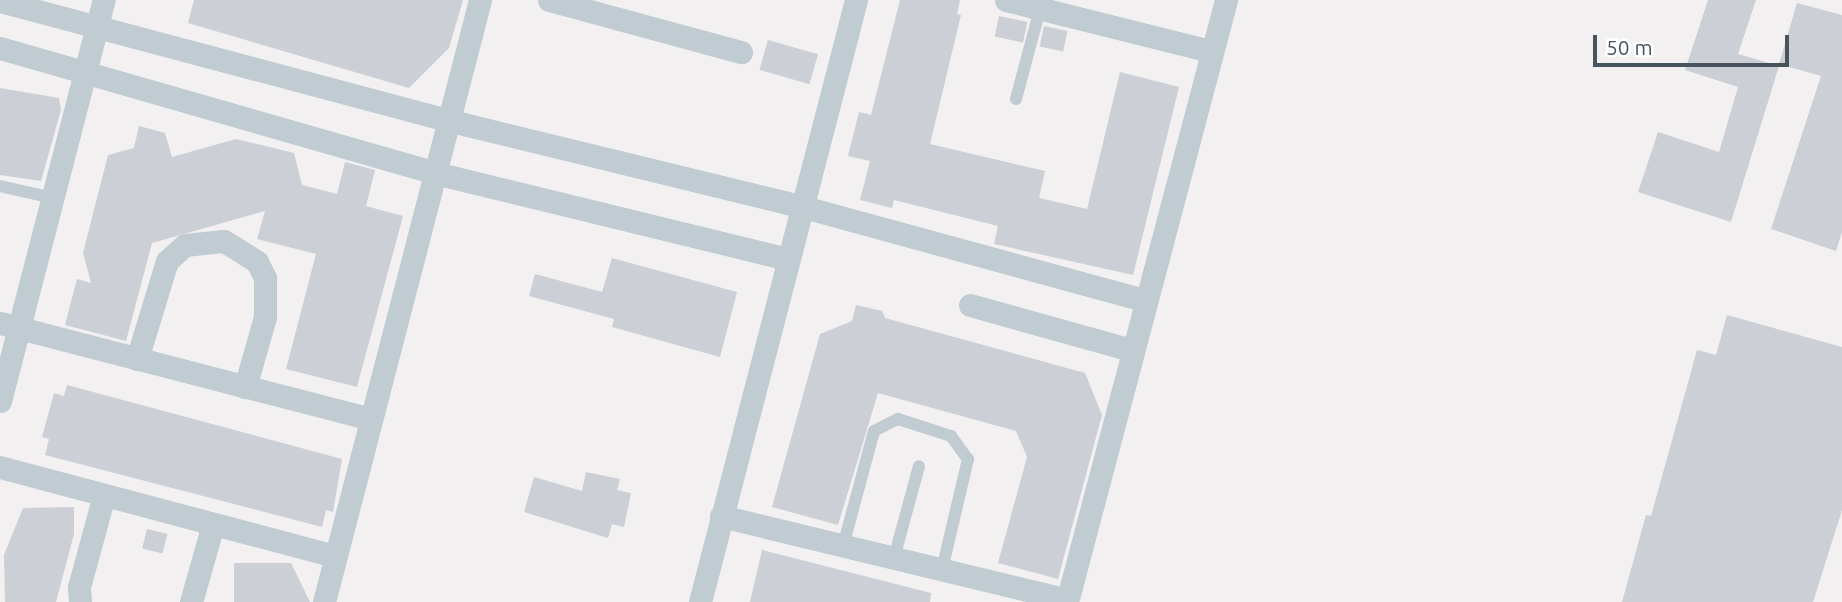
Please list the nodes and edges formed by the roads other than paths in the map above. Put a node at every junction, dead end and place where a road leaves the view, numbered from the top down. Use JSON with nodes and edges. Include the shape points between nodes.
{"nodes":[{"id":1,"x":104,"y":0,"type":"edge"},
{"id":2,"x":480,"y":0,"type":"edge"},
{"id":3,"x":549,"y":0,"type":"edge"},
{"id":4,"x":856,"y":0,"type":"edge"},
{"id":5,"x":1006,"y":0,"type":"edge"},
{"id":6,"x":0,"y":1,"type":"edge"},
{"id":7,"x":1221,"y":1,"type":"edge"},
{"id":8,"x":1040,"y":9,"type":"junction"},
{"id":9,"x":97,"y":25,"type":"junction"},
{"id":10,"x":0,"y":48,"type":"edge"},
{"id":11,"x":1210,"y":51,"type":"junction"},
{"id":12,"x":741,"y":52,"type":"dead end"},
{"id":13,"x":85,"y":72,"type":"junction"},
{"id":14,"x":1016,"y":99,"type":"dead end"},
{"id":15,"x":447,"y":120,"type":"junction"},
{"id":16,"x":435,"y":173,"type":"junction"},
{"id":17,"x":0,"y":186,"type":"edge"},
{"id":18,"x":52,"y":198,"type":"junction"},
{"id":19,"x":800,"y":206,"type":"junction"},
{"id":20,"x":787,"y":259,"type":"junction"},
{"id":21,"x":1144,"y":300,"type":"junction"},
{"id":22,"x":970,"y":304,"type":"dead end"},
{"id":23,"x":9,"y":326,"type":"edge"},
{"id":24,"x":1131,"y":350,"type":"junction"},
{"id":25,"x":137,"y":359,"type":"junction"},
{"id":26,"x":246,"y":387,"type":"junction"},
{"id":27,"x":0,"y":401,"type":"edge"},
{"id":28,"x":370,"y":419,"type":"junction"},
{"id":29,"x":919,"y":466,"type":"dead end"},
{"id":30,"x":0,"y":467,"type":"edge"},
{"id":31,"x":104,"y":495,"type":"junction"},
{"id":32,"x":721,"y":516,"type":"junction"},
{"id":33,"x":213,"y":524,"type":"junction"},
{"id":34,"x":843,"y":546,"type":"junction"},
{"id":35,"x":335,"y":556,"type":"junction"},
{"id":36,"x":894,"y":558,"type":"junction"},
{"id":37,"x":942,"y":570,"type":"junction"},
{"id":38,"x":1067,"y":601,"type":"edge"},
{"id":39,"x":80,"y":602,"type":"edge"},
{"id":40,"x":191,"y":602,"type":"edge"},
{"id":41,"x":324,"y":602,"type":"edge"},
{"id":42,"x":700,"y":602,"type":"edge"}],
"edges":[{"from":1,"to":9,"type":"street"},
{"from":2,"to":15,"type":"street"},
{"from":3,"to":12,"type":"street"},
{"from":4,"to":19,"type":"street"},
{"from":5,"to":8,"type":"street"},
{"from":6,"to":9,"type":"street"},
{"from":7,"to":11,"type":"street"},
{"from":8,"to":11,"type":"street"},
{"from":8,"to":14,"type":"lane"},
{"from":9,"to":13,"type":"street"},
{"from":9,"to":15,"type":"street"},
{"from":10,"to":13,"type":"street"},
{"from":11,"to":21,"type":"street"},
{"from":13,"to":16,"type":"street"},
{"from":13,"to":18,"type":"street"},
{"from":15,"to":16,"type":"street"},
{"from":15,"to":19,"type":"street"},
{"from":16,"to":20,"type":"street"},
{"from":16,"to":28,"type":"street"},
{"from":17,"to":18,"type":"lane"},
{"from":18,"to":23,"type":"street"},
{"from":19,"to":20,"type":"street"},
{"from":19,"to":21,"type":"street"},
{"from":20,"to":32,"type":"street"},
{"from":21,"to":24,"type":"street"},
{"from":22,"to":24,"type":"street"},
{"from":23,"to":25,"type":"street"},
{"from":23,"to":27,"type":"street"},
{"from":24,"to":38,"type":"street"},
{"from":25,"to":26,"type":"street"},
{"from":25,"to":26,"type":"street","via":[[167,261],[185,245],[224,241],[250,255],[265,278],[265,317]]},
{"from":26,"to":28,"type":"street"},
{"from":28,"to":35,"type":"street"},
{"from":29,"to":36,"type":"lane"},
{"from":30,"to":31,"type":"street"},
{"from":31,"to":33,"type":"street"},
{"from":31,"to":39,"type":"street","via":[[79,587]]},
{"from":32,"to":34,"type":"street"},
{"from":32,"to":42,"type":"street"},
{"from":33,"to":35,"type":"street"},
{"from":33,"to":40,"type":"street"},
{"from":34,"to":36,"type":"street"},
{"from":34,"to":37,"type":"lane","via":[[874,431],[898,419],[951,436],[968,458]]},
{"from":35,"to":41,"type":"street"},
{"from":36,"to":37,"type":"street"},
{"from":37,"to":38,"type":"street"}]}
